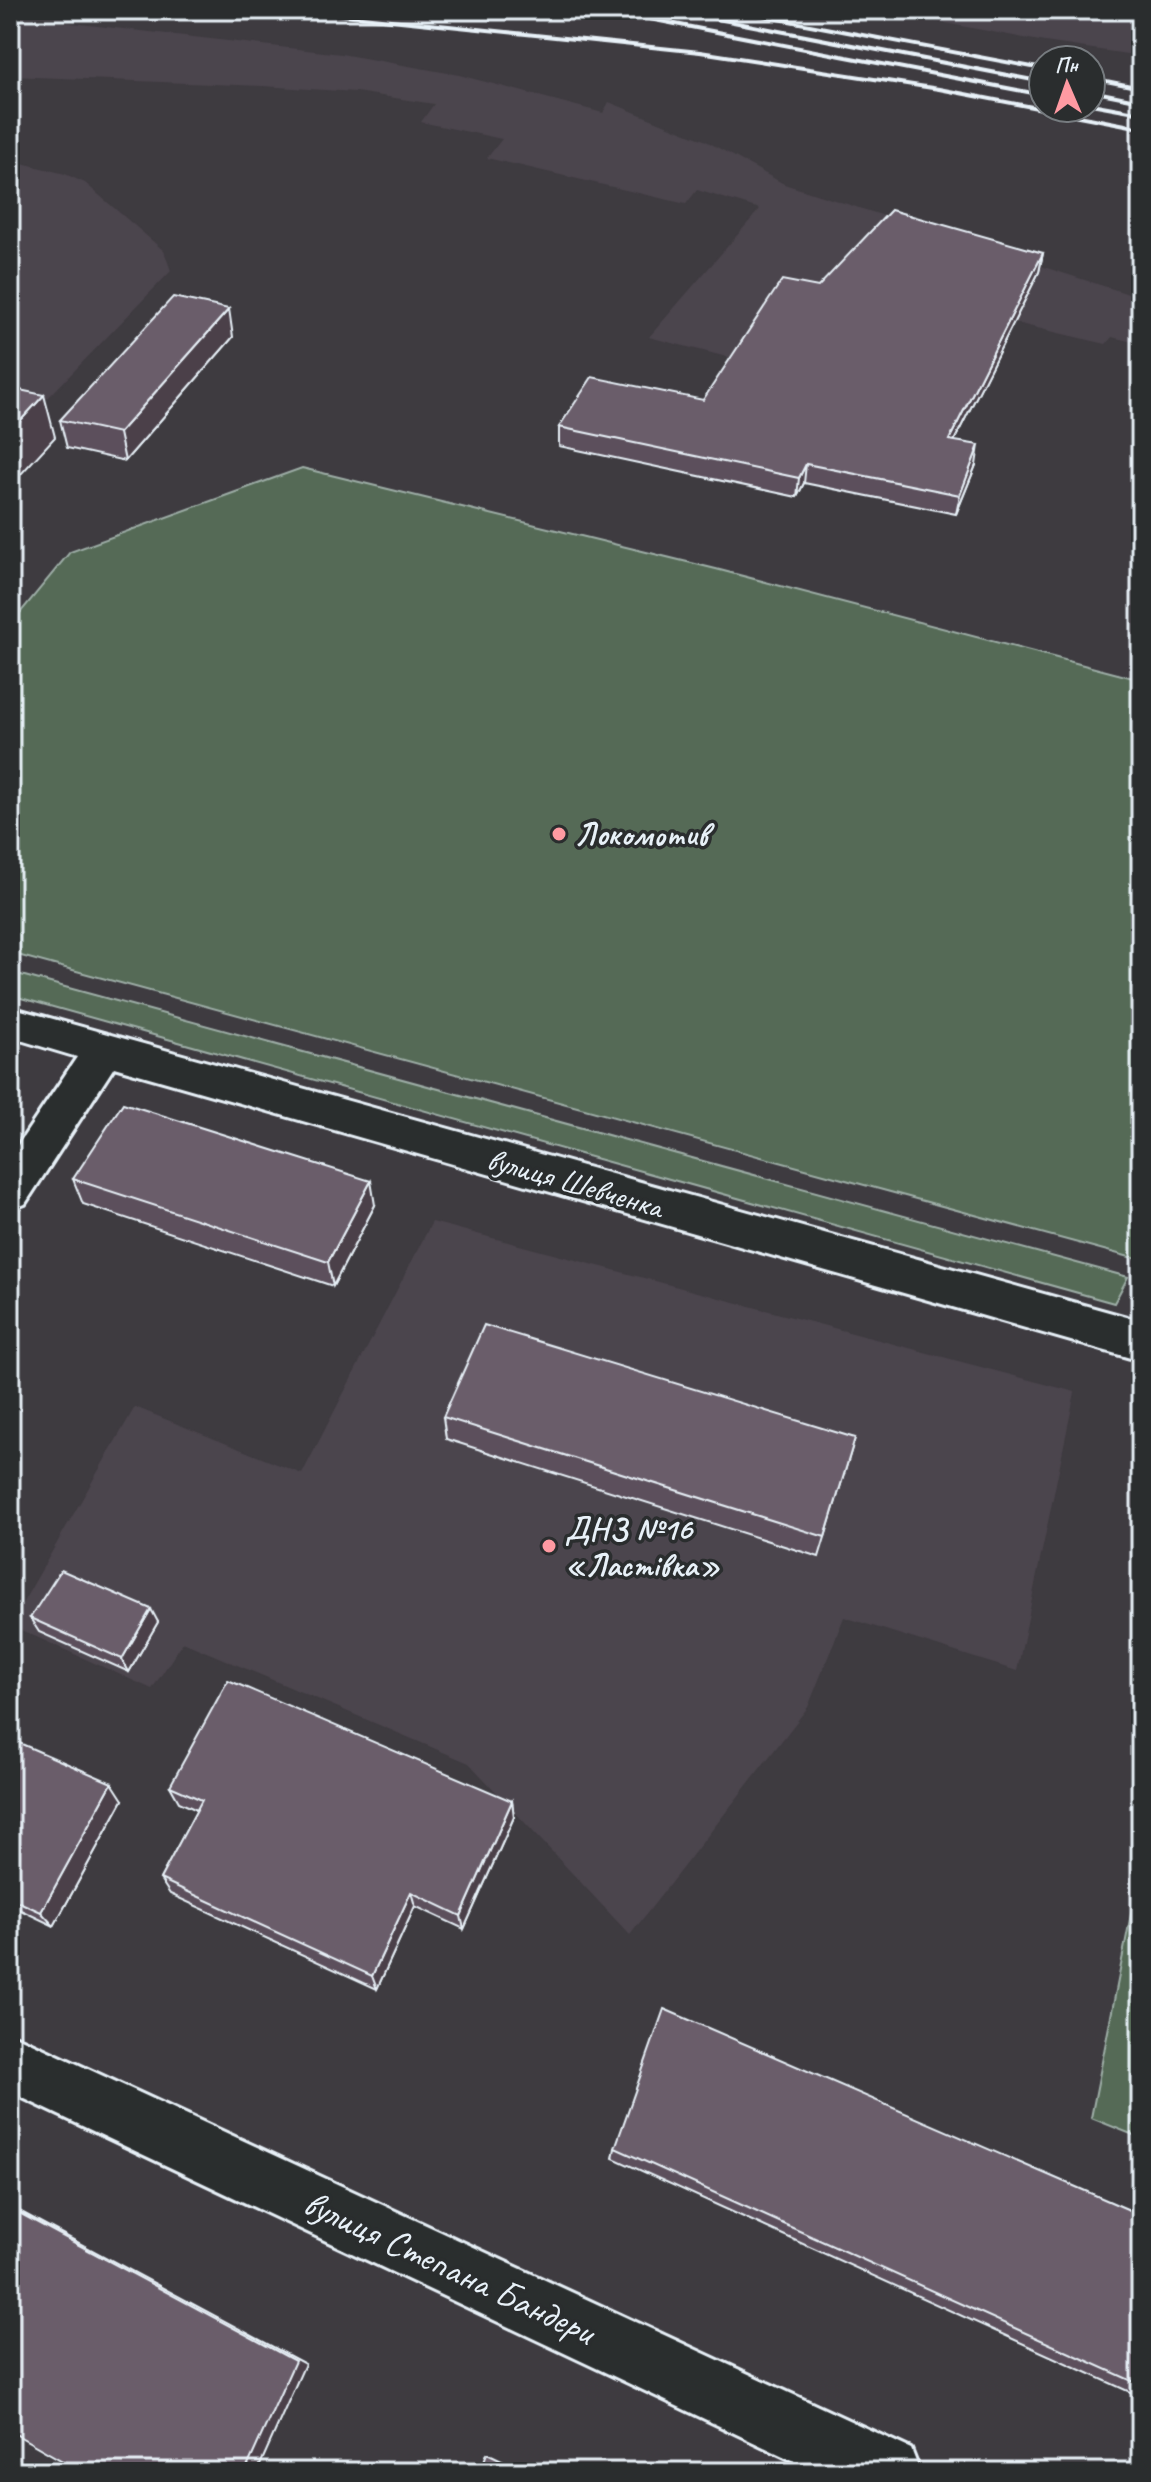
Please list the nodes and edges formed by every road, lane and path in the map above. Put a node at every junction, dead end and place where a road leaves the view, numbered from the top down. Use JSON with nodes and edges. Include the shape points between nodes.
{"nodes":[{"id":1,"x":10,"y":1022,"type":"edge"},
{"id":2,"x":105,"y":1048,"type":"junction"},
{"id":3,"x":10,"y":1192,"type":"edge"},
{"id":4,"x":1141,"y":1341,"type":"edge"},
{"id":5,"x":10,"y":2062,"type":"edge"},
{"id":6,"x":888,"y":2472,"type":"edge"}],
"edges":[{"from":1,"to":2,"type":"street","name":"вулиця Шевченка"},
{"from":2,"to":3,"type":"street"},
{"from":2,"to":4,"type":"street","name":"вулиця Шевченка"},
{"from":5,"to":6,"type":"street","name":"вулиця Степана Бандери"}]}
